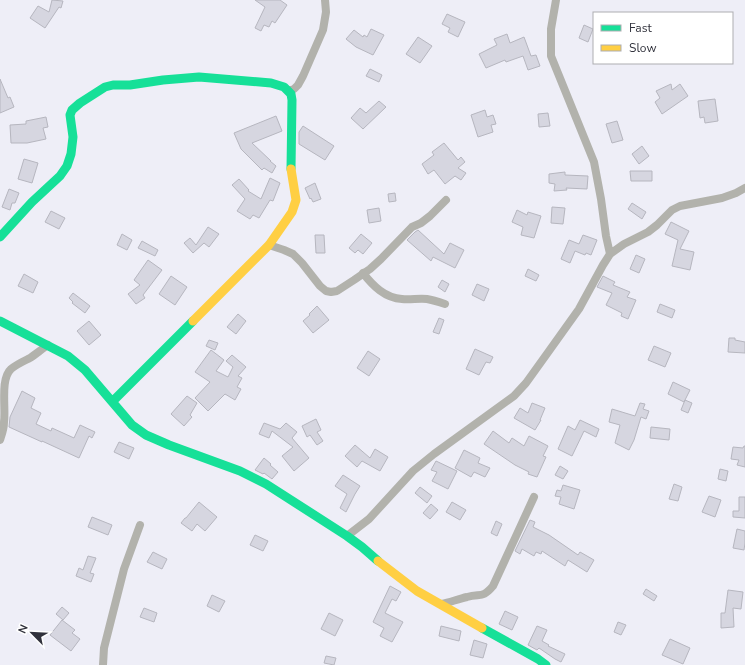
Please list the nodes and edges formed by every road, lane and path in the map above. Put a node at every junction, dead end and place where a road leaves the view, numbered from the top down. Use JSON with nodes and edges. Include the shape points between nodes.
{"nodes":[{"id":1,"x":325,"y":0,"type":"edge"},
{"id":2,"x":556,"y":0,"type":"edge"},
{"id":3,"x":288,"y":91,"type":"junction"},
{"id":4,"x":745,"y":188,"type":"edge"},
{"id":5,"x":446,"y":200,"type":"dead end"},
{"id":6,"x":0,"y":237,"type":"edge"},
{"id":7,"x":268,"y":245,"type":"junction"},
{"id":8,"x":610,"y":254,"type":"junction"},
{"id":9,"x":363,"y":273,"type":"junction"},
{"id":10,"x":446,"y":304,"type":"dead end"},
{"id":11,"x":0,"y":321,"type":"edge"},
{"id":12,"x":48,"y":345,"type":"junction"},
{"id":13,"x":113,"y":401,"type":"junction"},
{"id":14,"x":0,"y":440,"type":"edge"},
{"id":15,"x":534,"y":497,"type":"dead end"},
{"id":16,"x":140,"y":525,"type":"dead end"},
{"id":17,"x":347,"y":536,"type":"junction"},
{"id":18,"x":442,"y":604,"type":"junction"},
{"id":19,"x":539,"y":663,"type":"edge"},
{"id":20,"x":103,"y":665,"type":"edge"}],
"edges":[{"from":1,"to":3,"type":"street","via":[[323,30],[298,85]]},
{"from":2,"to":8,"type":"street","via":[[551,29],[551,56],[594,162]]},
{"from":3,"to":6,"type":"street","via":[[271,83],[199,77],[113,85],[105,88],[72,110],[70,115],[73,137],[67,166]]},
{"from":3,"to":7,"type":"street","via":[[292,100],[291,171],[296,200],[292,212]]},
{"from":4,"to":8,"type":"street","via":[[722,198],[680,206],[648,232]]},
{"from":5,"to":9,"type":"street","via":[[430,216],[412,227],[381,259]]},
{"from":7,"to":9,"type":"street","via":[[293,254],[326,291],[337,291]]},
{"from":7,"to":13,"type":"street"},
{"from":8,"to":17,"type":"street","via":[[579,309],[514,396],[413,471],[369,519]]},
{"from":9,"to":10,"type":"street","via":[[376,288],[392,298],[427,299]]},
{"from":11,"to":12,"type":"street"},
{"from":12,"to":13,"type":"street","via":[[68,356],[85,370]]},
{"from":12,"to":14,"type":"street","via":[[17,364],[6,376],[5,422]]},
{"from":13,"to":17,"type":"street","via":[[132,425],[146,435],[240,471],[266,484]]},
{"from":15,"to":18,"type":"street","via":[[488,592],[481,596],[469,596]]},
{"from":16,"to":20,"type":"street","via":[[124,569],[104,648]]},
{"from":17,"to":18,"type":"street","via":[[383,566]]},
{"from":18,"to":19,"type":"street"}]}
